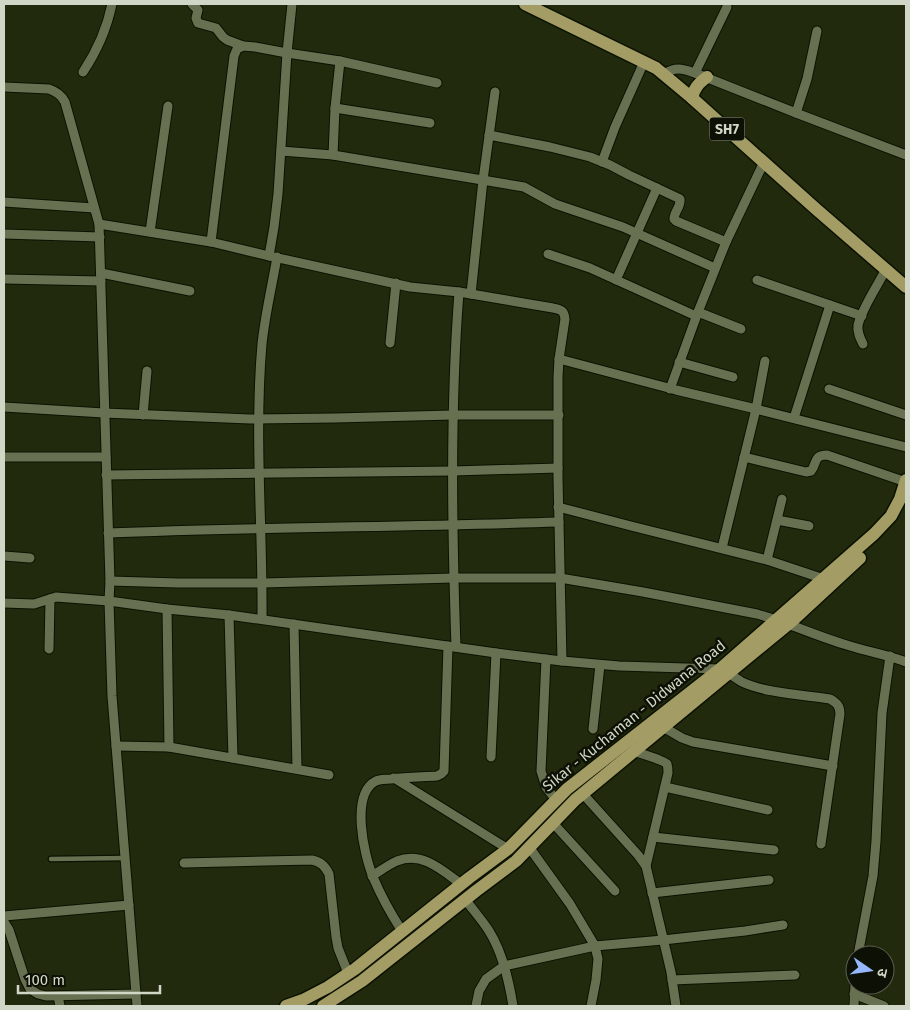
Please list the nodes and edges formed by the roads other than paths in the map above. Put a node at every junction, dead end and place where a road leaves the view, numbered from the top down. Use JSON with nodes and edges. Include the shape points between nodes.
{"nodes":[{"id":1,"x":112,"y":4,"type":"edge"},
{"id":2,"x":192,"y":4,"type":"edge"},
{"id":3,"x":292,"y":4,"type":"edge"},
{"id":4,"x":525,"y":4,"type":"edge"},
{"id":5,"x":727,"y":7,"type":"dead end"},
{"id":6,"x":818,"y":31,"type":"dead end"},
{"id":7,"x":243,"y":46,"type":"junction"},
{"id":8,"x":287,"y":53,"type":"junction"},
{"id":9,"x":340,"y":61,"type":"junction"},
{"id":10,"x":644,"y":62,"type":"junction"},
{"id":11,"x":82,"y":72,"type":"dead end"},
{"id":12,"x":664,"y":74,"type":"junction"},
{"id":13,"x":701,"y":75,"type":"junction"},
{"id":14,"x":437,"y":83,"type":"dead end"},
{"id":15,"x":4,"y":87,"type":"edge"},
{"id":16,"x":494,"y":92,"type":"dead end"},
{"id":17,"x":692,"y":98,"type":"junction"},
{"id":18,"x":168,"y":106,"type":"dead end"},
{"id":19,"x":335,"y":108,"type":"junction"},
{"id":20,"x":796,"y":114,"type":"junction"},
{"id":21,"x":430,"y":122,"type":"dead end"},
{"id":22,"x":489,"y":135,"type":"junction"},
{"id":23,"x":281,"y":151,"type":"junction"},
{"id":24,"x":333,"y":155,"type":"junction"},
{"id":25,"x":906,"y":155,"type":"edge"},
{"id":26,"x":602,"y":162,"type":"junction"},
{"id":27,"x":764,"y":162,"type":"junction"},
{"id":28,"x":483,"y":180,"type":"junction"},
{"id":29,"x":657,"y":188,"type":"junction"},
{"id":30,"x":4,"y":202,"type":"edge"},
{"id":31,"x":94,"y":208,"type":"junction"},
{"id":32,"x":98,"y":224,"type":"junction"},
{"id":33,"x":150,"y":232,"type":"junction"},
{"id":34,"x":637,"y":233,"type":"junction"},
{"id":35,"x":4,"y":234,"type":"edge"},
{"id":36,"x":100,"y":237,"type":"junction"},
{"id":37,"x":211,"y":242,"type":"junction"},
{"id":38,"x":726,"y":242,"type":"junction"},
{"id":39,"x":548,"y":254,"type":"dead end"},
{"id":40,"x":273,"y":257,"type":"junction"},
{"id":41,"x":715,"y":268,"type":"junction"},
{"id":42,"x":886,"y":269,"type":"junction"},
{"id":43,"x":101,"y":277,"type":"junction"},
{"id":44,"x":4,"y":279,"type":"edge"},
{"id":45,"x":616,"y":280,"type":"junction"},
{"id":46,"x":758,"y":280,"type":"dead end"},
{"id":47,"x":396,"y":283,"type":"junction"},
{"id":48,"x":906,"y":287,"type":"edge"},
{"id":49,"x":190,"y":291,"type":"dead end"},
{"id":50,"x":459,"y":292,"type":"junction"},
{"id":51,"x":471,"y":294,"type":"junction"},
{"id":52,"x":830,"y":305,"type":"junction"},
{"id":53,"x":697,"y":314,"type":"junction"},
{"id":54,"x":862,"y":316,"type":"junction"},
{"id":55,"x":741,"y":329,"type":"dead end"},
{"id":56,"x":390,"y":343,"type":"dead end"},
{"id":57,"x":863,"y":344,"type":"dead end"},
{"id":58,"x":559,"y":359,"type":"junction"},
{"id":59,"x":765,"y":361,"type":"dead end"},
{"id":60,"x":679,"y":362,"type":"junction"},
{"id":61,"x":147,"y":371,"type":"dead end"},
{"id":62,"x":733,"y":377,"type":"dead end"},
{"id":63,"x":670,"y":389,"type":"junction"},
{"id":64,"x":829,"y":389,"type":"dead end"},
{"id":65,"x":4,"y":407,"type":"edge"},
{"id":66,"x":756,"y":409,"type":"junction"},
{"id":67,"x":104,"y":413,"type":"junction"},
{"id":68,"x":143,"y":415,"type":"junction"},
{"id":69,"x":453,"y":415,"type":"junction"},
{"id":70,"x":558,"y":415,"type":"junction"},
{"id":71,"x":906,"y":415,"type":"edge"},
{"id":72,"x":794,"y":418,"type":"junction"},
{"id":73,"x":259,"y":419,"type":"junction"},
{"id":74,"x":906,"y":446,"type":"edge"},
{"id":75,"x":106,"y":457,"type":"junction"},
{"id":76,"x":744,"y":457,"type":"junction"},
{"id":77,"x":4,"y":458,"type":"edge"},
{"id":78,"x":558,"y":468,"type":"junction"},
{"id":79,"x":453,"y":471,"type":"junction"},
{"id":80,"x":259,"y":473,"type":"junction"},
{"id":81,"x":106,"y":475,"type":"junction"},
{"id":82,"x":906,"y":481,"type":"edge"},
{"id":83,"x":782,"y":498,"type":"dead end"},
{"id":84,"x":906,"y":503,"type":"edge"},
{"id":85,"x":558,"y":507,"type":"junction"},
{"id":86,"x":777,"y":520,"type":"junction"},
{"id":87,"x":559,"y":522,"type":"junction"},
{"id":88,"x":453,"y":525,"type":"junction"},
{"id":89,"x":809,"y":526,"type":"dead end"},
{"id":90,"x":260,"y":528,"type":"junction"},
{"id":91,"x":108,"y":532,"type":"junction"},
{"id":92,"x":722,"y":548,"type":"junction"},
{"id":93,"x":4,"y":556,"type":"edge"},
{"id":94,"x":30,"y":558,"type":"dead end"},
{"id":95,"x":767,"y":560,"type":"junction"},
{"id":96,"x":454,"y":578,"type":"junction"},
{"id":97,"x":560,"y":578,"type":"junction"},
{"id":98,"x":824,"y":579,"type":"junction"},
{"id":99,"x":110,"y":581,"type":"junction"},
{"id":100,"x":262,"y":583,"type":"junction"},
{"id":101,"x":50,"y":599,"type":"junction"},
{"id":102,"x":110,"y":601,"type":"junction"},
{"id":103,"x":4,"y":603,"type":"edge"},
{"id":104,"x":166,"y":609,"type":"junction"},
{"id":105,"x":229,"y":615,"type":"junction"},
{"id":106,"x":262,"y":619,"type":"junction"},
{"id":107,"x":782,"y":622,"type":"junction"},
{"id":108,"x":294,"y":624,"type":"junction"},
{"id":109,"x":452,"y":646,"type":"junction"},
{"id":110,"x":49,"y":648,"type":"dead end"},
{"id":111,"x":496,"y":653,"type":"junction"},
{"id":112,"x":890,"y":656,"type":"junction"},
{"id":113,"x":546,"y":659,"type":"junction"},
{"id":114,"x":562,"y":661,"type":"junction"},
{"id":115,"x":906,"y":662,"type":"edge"},
{"id":116,"x":600,"y":665,"type":"junction"},
{"id":117,"x":724,"y":671,"type":"junction"},
{"id":118,"x":663,"y":727,"type":"junction"},
{"id":119,"x":594,"y":729,"type":"dead end"},
{"id":120,"x":116,"y":746,"type":"junction"},
{"id":121,"x":169,"y":747,"type":"junction"},
{"id":122,"x":634,"y":751,"type":"junction"},
{"id":123,"x":491,"y":757,"type":"dead end"},
{"id":124,"x":233,"y":758,"type":"junction"},
{"id":125,"x":833,"y":766,"type":"junction"},
{"id":126,"x":297,"y":769,"type":"junction"},
{"id":127,"x":329,"y":774,"type":"dead end"},
{"id":128,"x":394,"y":778,"type":"junction"},
{"id":129,"x":665,"y":787,"type":"junction"},
{"id":130,"x":582,"y":794,"type":"junction"},
{"id":131,"x":556,"y":800,"type":"junction"},
{"id":132,"x":768,"y":810,"type":"dead end"},
{"id":133,"x":552,"y":824,"type":"junction"},
{"id":134,"x":653,"y":837,"type":"junction"},
{"id":135,"x":821,"y":844,"type":"dead end"},
{"id":136,"x":529,"y":848,"type":"junction"},
{"id":137,"x":508,"y":849,"type":"junction"},
{"id":138,"x":774,"y":850,"type":"dead end"},
{"id":139,"x":125,"y":858,"type":"junction"},
{"id":140,"x":51,"y":859,"type":"dead end"},
{"id":141,"x":184,"y":863,"type":"dead end"},
{"id":142,"x":646,"y":866,"type":"junction"},
{"id":143,"x":372,"y":876,"type":"junction"},
{"id":144,"x":769,"y":880,"type":"dead end"},
{"id":145,"x":461,"y":884,"type":"junction"},
{"id":146,"x":615,"y":891,"type":"dead end"},
{"id":147,"x":652,"y":893,"type":"junction"},
{"id":148,"x":465,"y":899,"type":"junction"},
{"id":149,"x":129,"y":905,"type":"junction"},
{"id":150,"x":4,"y":916,"type":"edge"},
{"id":151,"x":4,"y":922,"type":"edge"},
{"id":152,"x":783,"y":925,"type":"dead end"},
{"id":153,"x":402,"y":931,"type":"junction"},
{"id":154,"x":663,"y":940,"type":"junction"},
{"id":155,"x":860,"y":945,"type":"edge"},
{"id":156,"x":595,"y":946,"type":"junction"},
{"id":157,"x":504,"y":966,"type":"junction"},
{"id":158,"x":348,"y":973,"type":"junction"},
{"id":159,"x":795,"y":975,"type":"dead end"},
{"id":160,"x":672,"y":980,"type":"junction"},
{"id":161,"x":136,"y":994,"type":"junction"},
{"id":162,"x":864,"y":995,"type":"edge"},
{"id":163,"x":58,"y":996,"type":"junction"},
{"id":164,"x":60,"y":1006,"type":"edge"},
{"id":165,"x":137,"y":1006,"type":"edge"},
{"id":166,"x":286,"y":1006,"type":"edge"},
{"id":167,"x":323,"y":1006,"type":"edge"},
{"id":168,"x":476,"y":1006,"type":"edge"},
{"id":169,"x":513,"y":1006,"type":"edge"},
{"id":170,"x":591,"y":1006,"type":"edge"},
{"id":171,"x":676,"y":1006,"type":"edge"},
{"id":172,"x":884,"y":1006,"type":"edge"}],
"edges":[{"from":1,"to":11,"type":"street","via":[[98,45]]},
{"from":2,"to":7,"type":"street","via":[[198,10],[198,23],[216,28],[222,37]]},
{"from":3,"to":8,"type":"street"},
{"from":4,"to":10,"type":"main road","number":"SH7"},
{"from":5,"to":13,"type":"street"},
{"from":6,"to":20,"type":"street"},
{"from":7,"to":8,"type":"street"},
{"from":7,"to":37,"type":"street","via":[[234,56]]},
{"from":8,"to":9,"type":"street"},
{"from":8,"to":23,"type":"street"},
{"from":9,"to":14,"type":"street"},
{"from":9,"to":19,"type":"street"},
{"from":10,"to":12,"type":"main road","number":"SH7"},
{"from":10,"to":26,"type":"street"},
{"from":12,"to":13,"type":"street","via":[[671,69],[684,69]]},
{"from":12,"to":17,"type":"main road","number":"SH7"},
{"from":13,"to":17,"type":"main road"},
{"from":13,"to":20,"type":"street"},
{"from":15,"to":31,"type":"street","via":[[50,89],[62,96]]},
{"from":16,"to":22,"type":"street"},
{"from":17,"to":27,"type":"main road","number":"SH7"},
{"from":18,"to":33,"type":"street"},
{"from":19,"to":21,"type":"street"},
{"from":19,"to":24,"type":"street"},
{"from":20,"to":25,"type":"street"},
{"from":22,"to":26,"type":"street","via":[[550,147]]},
{"from":22,"to":28,"type":"street"},
{"from":23,"to":24,"type":"street"},
{"from":23,"to":40,"type":"street"},
{"from":24,"to":28,"type":"street"},
{"from":26,"to":29,"type":"street"},
{"from":27,"to":38,"type":"street"},
{"from":27,"to":42,"type":"main road","number":"SH7"},
{"from":28,"to":34,"type":"street","via":[[524,187],[555,204]]},
{"from":28,"to":51,"type":"street"},
{"from":29,"to":34,"type":"street"},
{"from":29,"to":38,"type":"street","via":[[680,199],[674,216],[676,221]]},
{"from":30,"to":31,"type":"street"},
{"from":31,"to":32,"type":"street"},
{"from":32,"to":33,"type":"street"},
{"from":32,"to":36,"type":"street"},
{"from":33,"to":37,"type":"street"},
{"from":34,"to":41,"type":"street"},
{"from":34,"to":45,"type":"street"},
{"from":35,"to":36,"type":"street"},
{"from":36,"to":43,"type":"street"},
{"from":37,"to":40,"type":"street"},
{"from":38,"to":41,"type":"street"},
{"from":39,"to":45,"type":"street"},
{"from":40,"to":47,"type":"street"},
{"from":40,"to":73,"type":"street","via":[[262,344]]},
{"from":41,"to":53,"type":"street"},
{"from":42,"to":48,"type":"main road","number":"SH7"},
{"from":42,"to":54,"type":"street"},
{"from":43,"to":44,"type":"street"},
{"from":43,"to":49,"type":"street"},
{"from":43,"to":67,"type":"street"},
{"from":45,"to":53,"type":"street"},
{"from":46,"to":52,"type":"street"},
{"from":47,"to":50,"type":"street"},
{"from":47,"to":56,"type":"street"},
{"from":50,"to":51,"type":"street"},
{"from":50,"to":69,"type":"street"},
{"from":51,"to":58,"type":"street","via":[[561,310],[565,319]]},
{"from":52,"to":54,"type":"street"},
{"from":52,"to":72,"type":"street"},
{"from":53,"to":55,"type":"street"},
{"from":53,"to":60,"type":"street"},
{"from":54,"to":57,"type":"street","via":[[858,332]]},
{"from":58,"to":63,"type":"street"},
{"from":58,"to":70,"type":"street"},
{"from":59,"to":66,"type":"street"},
{"from":60,"to":62,"type":"street"},
{"from":60,"to":63,"type":"street"},
{"from":61,"to":68,"type":"street"},
{"from":63,"to":66,"type":"street"},
{"from":64,"to":71,"type":"street"},
{"from":65,"to":67,"type":"street"},
{"from":66,"to":72,"type":"street"},
{"from":66,"to":76,"type":"street"},
{"from":67,"to":68,"type":"street"},
{"from":67,"to":75,"type":"street"},
{"from":68,"to":73,"type":"street"},
{"from":69,"to":70,"type":"street"},
{"from":69,"to":73,"type":"street"},
{"from":69,"to":79,"type":"street"},
{"from":70,"to":78,"type":"street"},
{"from":72,"to":74,"type":"street"},
{"from":73,"to":80,"type":"street"},
{"from":75,"to":77,"type":"street"},
{"from":75,"to":81,"type":"street"},
{"from":76,"to":82,"type":"street","via":[[806,472],[813,469],[819,456],[827,455]]},
{"from":76,"to":92,"type":"street"},
{"from":78,"to":79,"type":"street"},
{"from":78,"to":85,"type":"street"},
{"from":79,"to":80,"type":"street"},
{"from":79,"to":88,"type":"street"},
{"from":80,"to":81,"type":"street"},
{"from":80,"to":90,"type":"street"},
{"from":81,"to":91,"type":"street"},
{"from":82,"to":98,"type":"main road","name":"Sikar - Kuchaman - Didwana Road","via":[[891,516]]},
{"from":83,"to":86,"type":"street"},
{"from":84,"to":107,"type":"main road","name":"Sikar - Kuchaman - Didwana Road","via":[[877,541],[835,582]]},
{"from":85,"to":87,"type":"street"},
{"from":85,"to":92,"type":"street"},
{"from":86,"to":89,"type":"street"},
{"from":86,"to":95,"type":"street"},
{"from":87,"to":88,"type":"street"},
{"from":87,"to":97,"type":"street"},
{"from":88,"to":90,"type":"street"},
{"from":88,"to":96,"type":"street"},
{"from":90,"to":91,"type":"street"},
{"from":90,"to":100,"type":"street"},
{"from":91,"to":99,"type":"street"},
{"from":92,"to":95,"type":"street"},
{"from":93,"to":94,"type":"street"},
{"from":95,"to":98,"type":"street"},
{"from":96,"to":97,"type":"street"},
{"from":96,"to":100,"type":"street"},
{"from":96,"to":109,"type":"street"},
{"from":97,"to":107,"type":"street","via":[[757,614]]},
{"from":97,"to":114,"type":"street"},
{"from":98,"to":107,"type":"main road","name":"Sikar - Kuchaman - Didwana Road"},
{"from":99,"to":100,"type":"street"},
{"from":99,"to":102,"type":"street"},
{"from":100,"to":106,"type":"street"},
{"from":101,"to":102,"type":"street"},
{"from":101,"to":103,"type":"street","via":[[34,604]]},
{"from":101,"to":110,"type":"street"},
{"from":102,"to":104,"type":"street"},
{"from":102,"to":120,"type":"street"},
{"from":104,"to":105,"type":"street"},
{"from":104,"to":121,"type":"street"},
{"from":105,"to":106,"type":"street"},
{"from":105,"to":124,"type":"street"},
{"from":106,"to":108,"type":"street"},
{"from":107,"to":112,"type":"street","via":[[830,640]]},
{"from":107,"to":117,"type":"main road","name":"Sikar - Kuchaman - Didwana Road"},
{"from":108,"to":109,"type":"street"},
{"from":108,"to":126,"type":"street"},
{"from":109,"to":111,"type":"street"},
{"from":109,"to":128,"type":"street","via":[[444,771],[437,776]]},
{"from":111,"to":113,"type":"street"},
{"from":111,"to":123,"type":"street"},
{"from":112,"to":115,"type":"street"},
{"from":112,"to":155,"type":"street","via":[[882,713],[873,876]]},
{"from":113,"to":114,"type":"street"},
{"from":113,"to":131,"type":"street","via":[[541,771],[546,787]]},
{"from":114,"to":116,"type":"street"},
{"from":116,"to":117,"type":"street"},
{"from":116,"to":119,"type":"street"},
{"from":117,"to":118,"type":"main road","name":"Sikar - Kuchaman - Didwana Road"},
{"from":117,"to":125,"type":"street","via":[[755,687],[836,702],[840,714]]},
{"from":117,"to":131,"type":"main road","name":"Sikar - Kuchaman - Didwana Road","via":[[567,788]]},
{"from":118,"to":122,"type":"main road","name":"Sikar - Kuchaman - Didwana Road"},
{"from":118,"to":125,"type":"street","via":[[693,742]]},
{"from":120,"to":121,"type":"street"},
{"from":120,"to":139,"type":"street"},
{"from":121,"to":124,"type":"street"},
{"from":122,"to":129,"type":"street","via":[[666,763]]},
{"from":122,"to":130,"type":"main road","name":"Sikar - Kuchaman - Didwana Road"},
{"from":124,"to":126,"type":"street"},
{"from":125,"to":135,"type":"street"},
{"from":126,"to":127,"type":"street"},
{"from":128,"to":137,"type":"street"},
{"from":128,"to":143,"type":"street","via":[[378,780],[369,786],[362,798],[360,812],[364,849]]},
{"from":129,"to":132,"type":"street"},
{"from":129,"to":134,"type":"street"},
{"from":130,"to":133,"type":"main road","name":"Sikar - Kuchaman - Didwana Road"},
{"from":130,"to":142,"type":"street"},
{"from":131,"to":137,"type":"main road","name":"Sikar - Kuchaman - Didwana Road"},
{"from":133,"to":136,"type":"main road","name":"Sikar - Kuchaman - Didwana Road"},
{"from":133,"to":146,"type":"street"},
{"from":134,"to":138,"type":"street"},
{"from":134,"to":142,"type":"street"},
{"from":136,"to":148,"type":"main road","name":"Sikar - Kuchaman - Didwana Road"},
{"from":136,"to":156,"type":"street","via":[[570,904]]},
{"from":137,"to":145,"type":"main road","name":"Sikar - Kuchaman - Didwana Road"},
{"from":139,"to":140,"type":"lane"},
{"from":139,"to":149,"type":"street"},
{"from":141,"to":158,"type":"street","via":[[318,861],[329,874],[338,948]]},
{"from":142,"to":147,"type":"street"},
{"from":143,"to":145,"type":"street","via":[[397,862],[423,859]]},
{"from":143,"to":153,"type":"street"},
{"from":144,"to":147,"type":"street"},
{"from":145,"to":153,"type":"main road","name":"Sikar - Kuchaman - Didwana Road"},
{"from":147,"to":154,"type":"street"},
{"from":148,"to":157,"type":"street","via":[[489,931]]},
{"from":148,"to":167,"type":"main road","name":"Sikar - Kuchaman - Didwana Road","via":[[362,981]]},
{"from":149,"to":150,"type":"street"},
{"from":149,"to":161,"type":"street"},
{"from":151,"to":163,"type":"street","via":[[30,989],[46,996]]},
{"from":152,"to":154,"type":"street"},
{"from":153,"to":158,"type":"main road","name":"Sikar - Kuchaman - Didwana Road"},
{"from":154,"to":156,"type":"street"},
{"from":154,"to":160,"type":"street"},
{"from":156,"to":157,"type":"street"},
{"from":156,"to":170,"type":"street","via":[[598,959]]},
{"from":157,"to":168,"type":"street","via":[[486,979]]},
{"from":157,"to":169,"type":"street"},
{"from":158,"to":166,"type":"main road","name":"Sikar - Kuchaman - Didwana Road","via":[[328,987]]},
{"from":159,"to":160,"type":"street"},
{"from":160,"to":171,"type":"street"},
{"from":161,"to":163,"type":"street"},
{"from":161,"to":165,"type":"street"},
{"from":162,"to":172,"type":"street"},
{"from":163,"to":164,"type":"street"}]}
